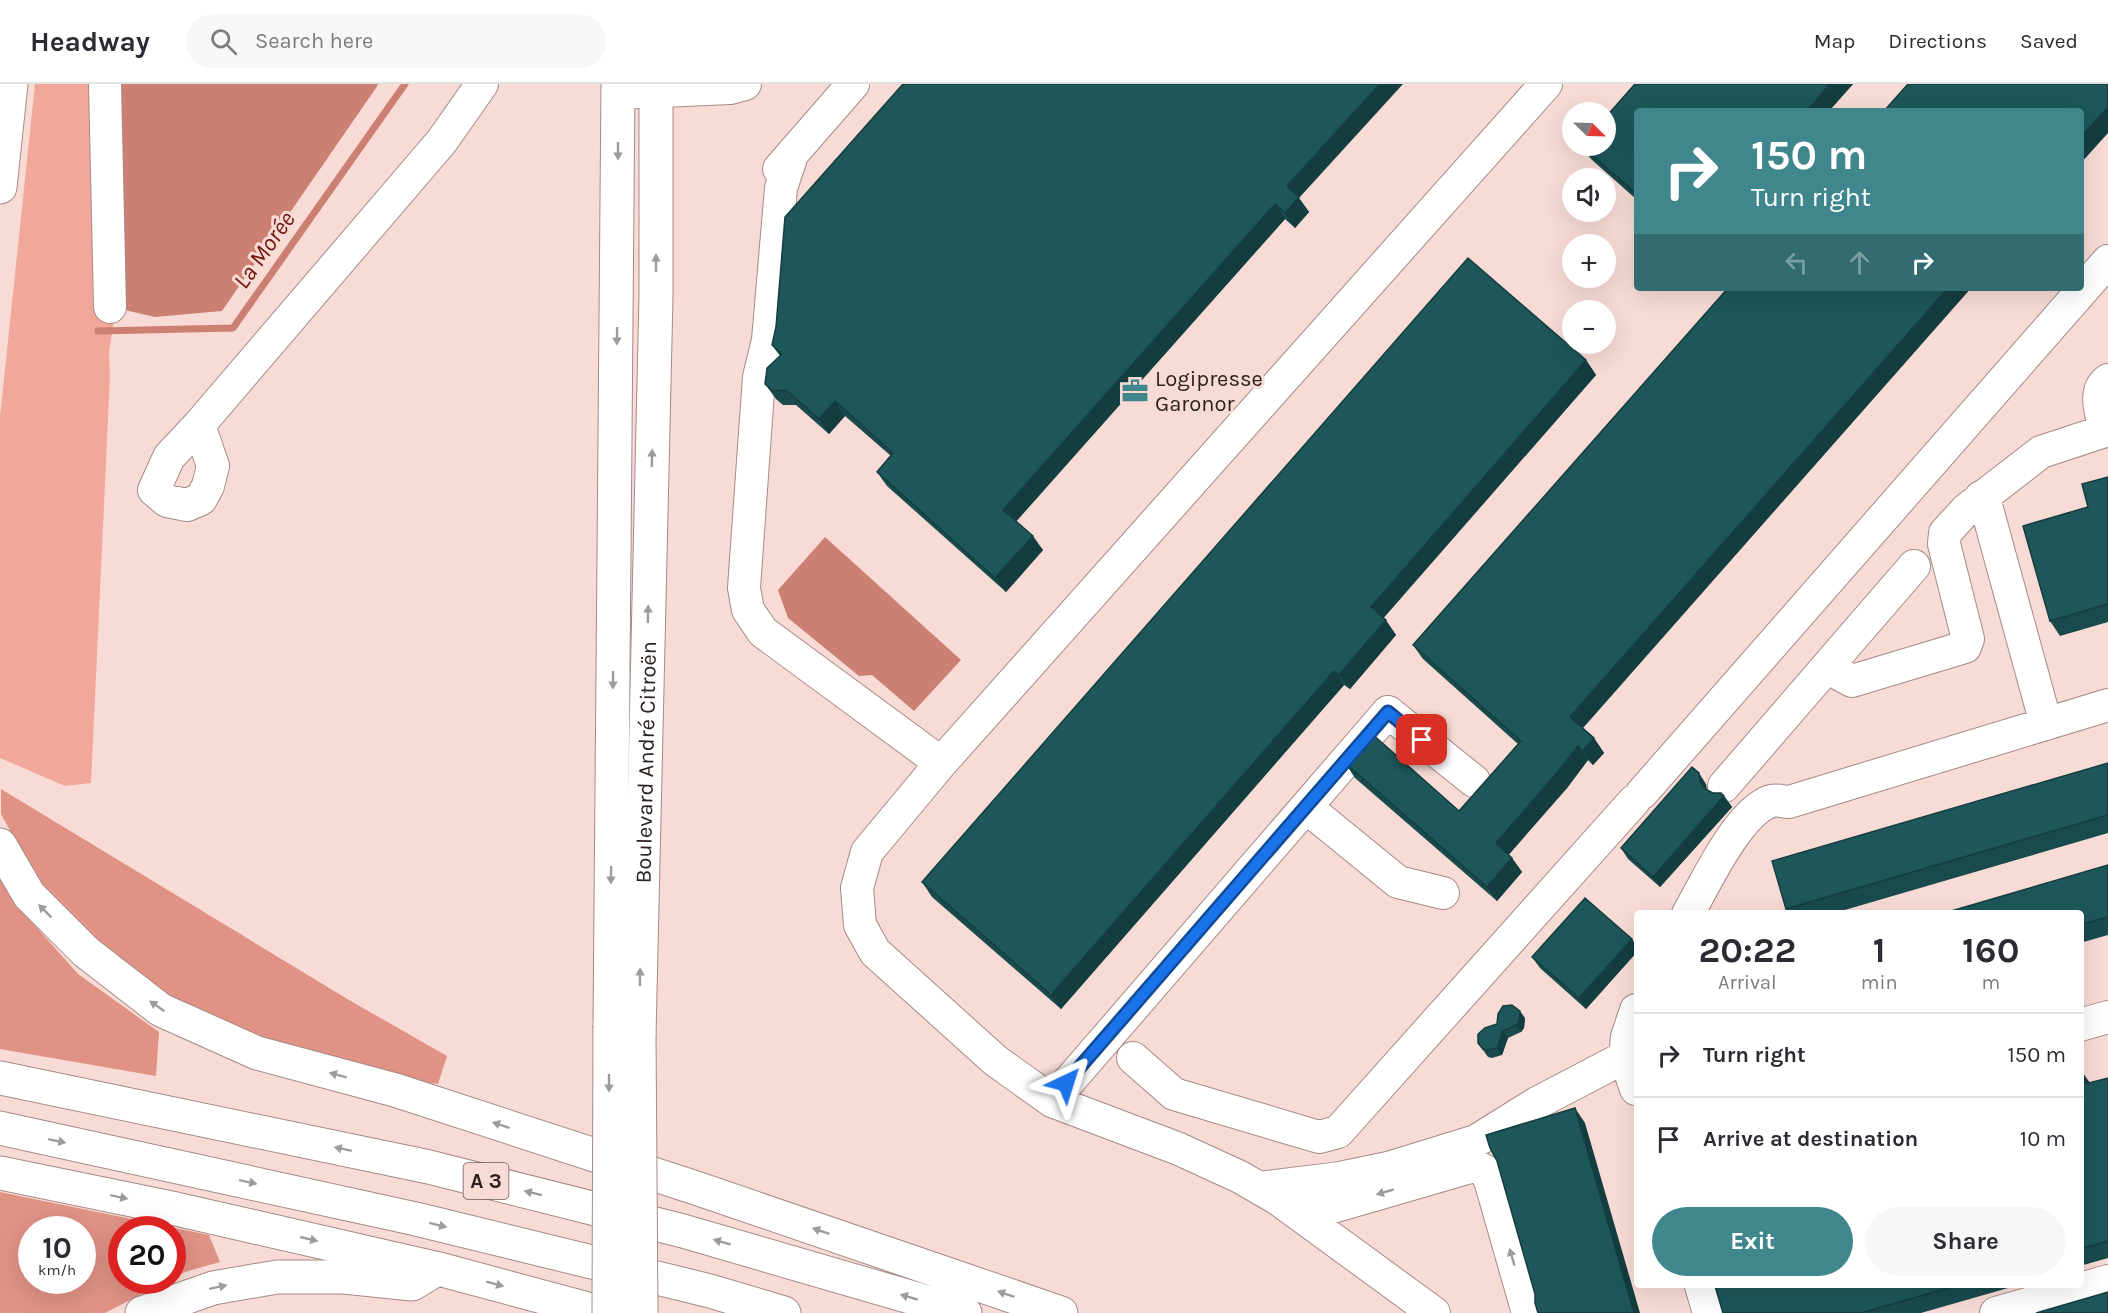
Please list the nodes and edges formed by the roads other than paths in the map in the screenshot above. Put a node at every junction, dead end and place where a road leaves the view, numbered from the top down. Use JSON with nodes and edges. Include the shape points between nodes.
{"nodes":[{"id":1,"x":11,"y":84,"type":"edge"},
{"id":2,"x":105,"y":84,"type":"edge"},
{"id":3,"x":482,"y":84,"type":"edge"},
{"id":4,"x":745,"y":84,"type":"edge"},
{"id":5,"x":853,"y":84,"type":"edge"},
{"id":6,"x":1546,"y":84,"type":"edge"},
{"id":7,"x":618,"y":88,"type":"edge"},
{"id":8,"x":656,"y":88,"type":"edge"},
{"id":9,"x":0,"y":187,"type":"edge"},
{"id":10,"x":2108,"y":261,"type":"edge"},
{"id":11,"x":2084,"y":288,"type":"edge"},
{"id":12,"x":2082,"y":291,"type":"edge"},
{"id":13,"x":110,"y":307,"type":"dead end"},
{"id":14,"x":2108,"y":380,"type":"edge"},
{"id":15,"x":199,"y":425,"type":"dead end"},
{"id":16,"x":2107,"y":430,"type":"edge"},
{"id":17,"x":1981,"y":497,"type":"junction"},
{"id":18,"x":1914,"y":566,"type":"dead end"},
{"id":19,"x":1829,"y":666,"type":"junction"},
{"id":20,"x":2108,"y":705,"type":"edge"},
{"id":21,"x":2046,"y":724,"type":"junction"},
{"id":22,"x":941,"y":763,"type":"junction"},
{"id":23,"x":1474,"y":781,"type":"dead end"},
{"id":24,"x":1724,"y":786,"type":"dead end"},
{"id":25,"x":1789,"y":802,"type":"junction"},
{"id":26,"x":1306,"y":807,"type":"junction"},
{"id":27,"x":0,"y":845,"type":"edge"},
{"id":28,"x":1443,"y":893,"type":"dead end"},
{"id":29,"x":1690,"y":910,"type":"edge"},
{"id":30,"x":1708,"y":910,"type":"edge"},
{"id":31,"x":1634,"y":1016,"type":"edge"},
{"id":32,"x":2108,"y":1017,"type":"edge"},
{"id":33,"x":2084,"y":1024,"type":"edge"},
{"id":34,"x":624,"y":1030,"type":"junction"},
{"id":35,"x":1631,"y":1048,"type":"edge"},
{"id":36,"x":1133,"y":1058,"type":"dead end"},
{"id":37,"x":1634,"y":1073,"type":"edge"},
{"id":38,"x":0,"y":1078,"type":"edge"},
{"id":39,"x":1052,"y":1101,"type":"junction"},
{"id":40,"x":0,"y":1128,"type":"edge"},
{"id":41,"x":0,"y":1173,"type":"edge"},
{"id":42,"x":1259,"y":1188,"type":"junction"},
{"id":43,"x":1302,"y":1216,"type":"junction"},
{"id":44,"x":439,"y":1269,"type":"junction"},
{"id":45,"x":2108,"y":1281,"type":"edge"},
{"id":46,"x":1702,"y":1288,"type":"edge"},
{"id":47,"x":2084,"y":1288,"type":"edge"},
{"id":48,"x":2084,"y":1288,"type":"edge"},
{"id":49,"x":142,"y":1313,"type":"edge"},
{"id":50,"x":602,"y":1313,"type":"edge"},
{"id":51,"x":609,"y":1313,"type":"edge"},
{"id":52,"x":641,"y":1313,"type":"edge"},
{"id":53,"x":784,"y":1313,"type":"edge"},
{"id":54,"x":965,"y":1313,"type":"edge"},
{"id":55,"x":1061,"y":1313,"type":"edge"},
{"id":56,"x":1434,"y":1313,"type":"edge"},
{"id":57,"x":1528,"y":1313,"type":"edge"},
{"id":58,"x":1709,"y":1313,"type":"edge"},
{"id":59,"x":1996,"y":1313,"type":"edge"}],
"edges":[{"from":1,"to":9,"type":"main road"},
{"from":2,"to":13,"type":"street"},
{"from":3,"to":15,"type":"street","via":[[442,141]]},
{"from":4,"to":8,"type":"street","via":[[730,88]]},
{"from":5,"to":22,"type":"street","via":[[770,179],[764,194],[754,342],[759,377],[744,588],[748,610],[763,632],[834,698]]},
{"from":6,"to":22,"type":"street"},
{"from":7,"to":8,"type":"street"},
{"from":7,"to":34,"type":"main road","name":"Boulevard André Citroën","one_way":true},
{"from":34,"to":8,"type":"main road","name":"Boulevard André Citroën","one_way":true,"via":[[655,308]]},
{"from":10,"to":11,"type":"street"},
{"from":12,"to":36,"type":"street","via":[[1338,1132],[1319,1137],[1174,1094]]},
{"from":14,"to":16,"type":"street","via":[[2098,400]]},
{"from":16,"to":17,"type":"street","via":[[2041,452]]},
{"from":17,"to":19,"type":"street","via":[[1945,533],[1944,544],[1968,639],[1965,647],[1852,681]]},
{"from":17,"to":21,"type":"street"},
{"from":18,"to":19,"type":"street"},
{"from":19,"to":24,"type":"street"},
{"from":20,"to":21,"type":"street"},
{"from":21,"to":25,"type":"street"},
{"from":22,"to":39,"type":"street","via":[[867,852],[857,888],[860,925],[875,952],[996,1061]]},
{"from":23,"to":26,"type":"street","via":[[1388,712]]},
{"from":25,"to":29,"type":"street","via":[[1772,800],[1751,814],[1727,845]]},
{"from":25,"to":30,"type":"street","via":[[1785,814],[1762,829],[1744,852]]},
{"from":26,"to":28,"type":"street","via":[[1398,882]]},
{"from":26,"to":39,"type":"street"},
{"from":55,"to":27,"type":"main road","one_way":true,"via":[[395,1090],[257,1053],[162,1010],[86,952],[29,895]]},
{"from":31,"to":35,"type":"street","via":[[1627,1037]]},
{"from":32,"to":33,"type":"street"},
{"from":34,"to":51,"type":"main road","name":"Boulevard André Citroën","one_way":true,"bridge":true},
{"from":34,"to":52,"type":"main road","name":"Boulevard André Citroën","bridge":true},
{"from":35,"to":37,"type":"street"},
{"from":35,"to":42,"type":"street","via":[[1476,1141],[1388,1168]]},
{"from":54,"to":38,"type":"main road","number":"A 3","one_way":true,"via":[[683,1231],[429,1167]]},
{"from":39,"to":42,"type":"street","via":[[1179,1149]]},
{"from":40,"to":53,"type":"main road","number":"A 3","one_way":true,"via":[[416,1219],[710,1291]]},
{"from":41,"to":44,"type":"main road","one_way":true},
{"from":42,"to":43,"type":"street"},
{"from":43,"to":56,"type":"street"},
{"from":57,"to":43,"type":"street","one_way":true,"via":[[1484,1170],[1474,1166]]},
{"from":49,"to":44,"type":"main road","one_way":true,"via":[[213,1288],[268,1279],[344,1277],[412,1284]]},
{"from":44,"to":50,"type":"main road","one_way":true},
{"from":45,"to":47,"type":"street"},
{"from":46,"to":58,"type":"street"},
{"from":48,"to":59,"type":"street"}]}
